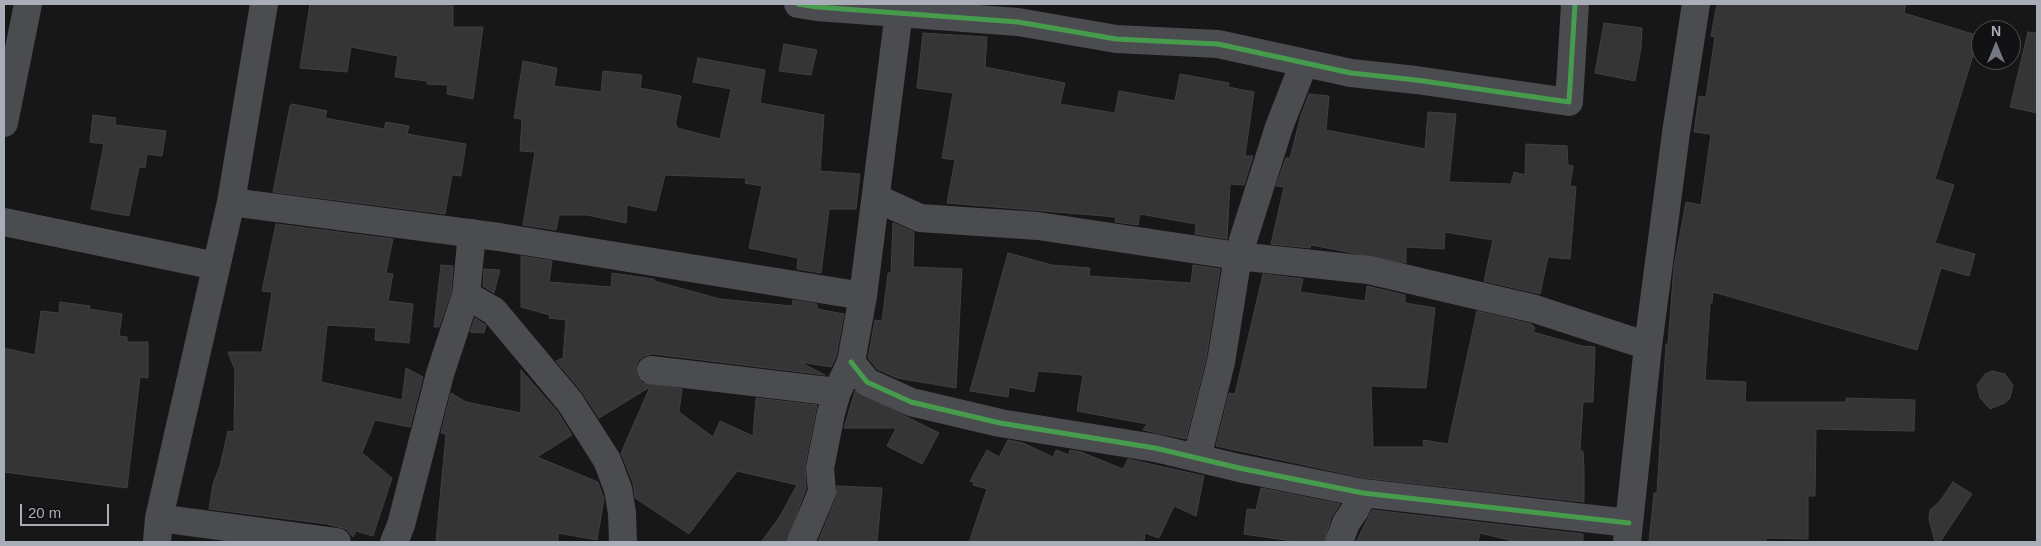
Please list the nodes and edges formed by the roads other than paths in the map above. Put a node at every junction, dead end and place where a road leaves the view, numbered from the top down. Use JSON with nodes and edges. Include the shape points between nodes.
{"nodes":[{"id":1,"x":28,"y":4,"type":"edge"},
{"id":2,"x":264,"y":4,"type":"edge"},
{"id":3,"x":798,"y":4,"type":"edge"},
{"id":4,"x":1575,"y":4,"type":"edge"},
{"id":5,"x":1696,"y":4,"type":"edge"},
{"id":6,"x":899,"y":9,"type":"edge"},
{"id":7,"x":1304,"y":63,"type":"junction"},
{"id":8,"x":4,"y":123,"type":"edge"},
{"id":9,"x":876,"y":198,"type":"junction"},
{"id":10,"x":231,"y":202,"type":"junction"},
{"id":11,"x":4,"y":222,"type":"edge"},
{"id":12,"x":472,"y":233,"type":"junction"},
{"id":13,"x":1238,"y":256,"type":"junction"},
{"id":14,"x":216,"y":266,"type":"junction"},
{"id":15,"x":466,"y":295,"type":"junction"},
{"id":16,"x":863,"y":296,"type":"junction"},
{"id":17,"x":1648,"y":346,"type":"junction"},
{"id":18,"x":851,"y":362,"type":"junction"},
{"id":19,"x":651,"y":370,"type":"dead end"},
{"id":20,"x":837,"y":392,"type":"junction"},
{"id":21,"x":1197,"y":458,"type":"junction"},
{"id":22,"x":1363,"y":493,"type":"junction"},
{"id":23,"x":158,"y":530,"type":"edge"},
{"id":24,"x":1628,"y":532,"type":"edge"},
{"id":25,"x":337,"y":542,"type":"edge"},
{"id":26,"x":394,"y":542,"type":"edge"},
{"id":27,"x":623,"y":542,"type":"edge"},
{"id":28,"x":801,"y":542,"type":"edge"},
{"id":29,"x":1339,"y":542,"type":"edge"}],
"edges":[{"from":1,"to":8,"type":"street"},
{"from":2,"to":10,"type":"street"},
{"from":3,"to":6,"type":"street","via":[[817,8]]},
{"from":4,"to":7,"type":"street","via":[[1568,102],[1351,73]]},
{"from":5,"to":17,"type":"street"},
{"from":6,"to":7,"type":"street","via":[[1018,22],[1116,39],[1218,44]]},
{"from":6,"to":9,"type":"street"},
{"from":7,"to":13,"type":"street","via":[[1279,127]]},
{"from":9,"to":13,"type":"street","via":[[920,218],[1038,226]]},
{"from":9,"to":16,"type":"street"},
{"from":10,"to":12,"type":"street"},
{"from":10,"to":14,"type":"street"},
{"from":11,"to":14,"type":"street"},
{"from":12,"to":15,"type":"street"},
{"from":12,"to":16,"type":"street"},
{"from":13,"to":17,"type":"street","via":[[1370,270],[1415,279],[1535,310]]},
{"from":13,"to":21,"type":"street","via":[[1222,362]]},
{"from":14,"to":23,"type":"street"},
{"from":15,"to":26,"type":"street","via":[[440,374],[401,526]]},
{"from":15,"to":27,"type":"street","via":[[494,311],[575,410],[607,460],[618,489]]},
{"from":16,"to":18,"type":"street"},
{"from":17,"to":24,"type":"street"},
{"from":18,"to":20,"type":"street"},
{"from":18,"to":21,"type":"street","via":[[867,382],[911,402],[1000,423]]},
{"from":19,"to":20,"type":"street"},
{"from":20,"to":28,"type":"street","via":[[820,468],[822,492]]},
{"from":21,"to":22,"type":"street"},
{"from":22,"to":24,"type":"street"},
{"from":22,"to":29,"type":"street"},
{"from":23,"to":25,"type":"street"}]}
